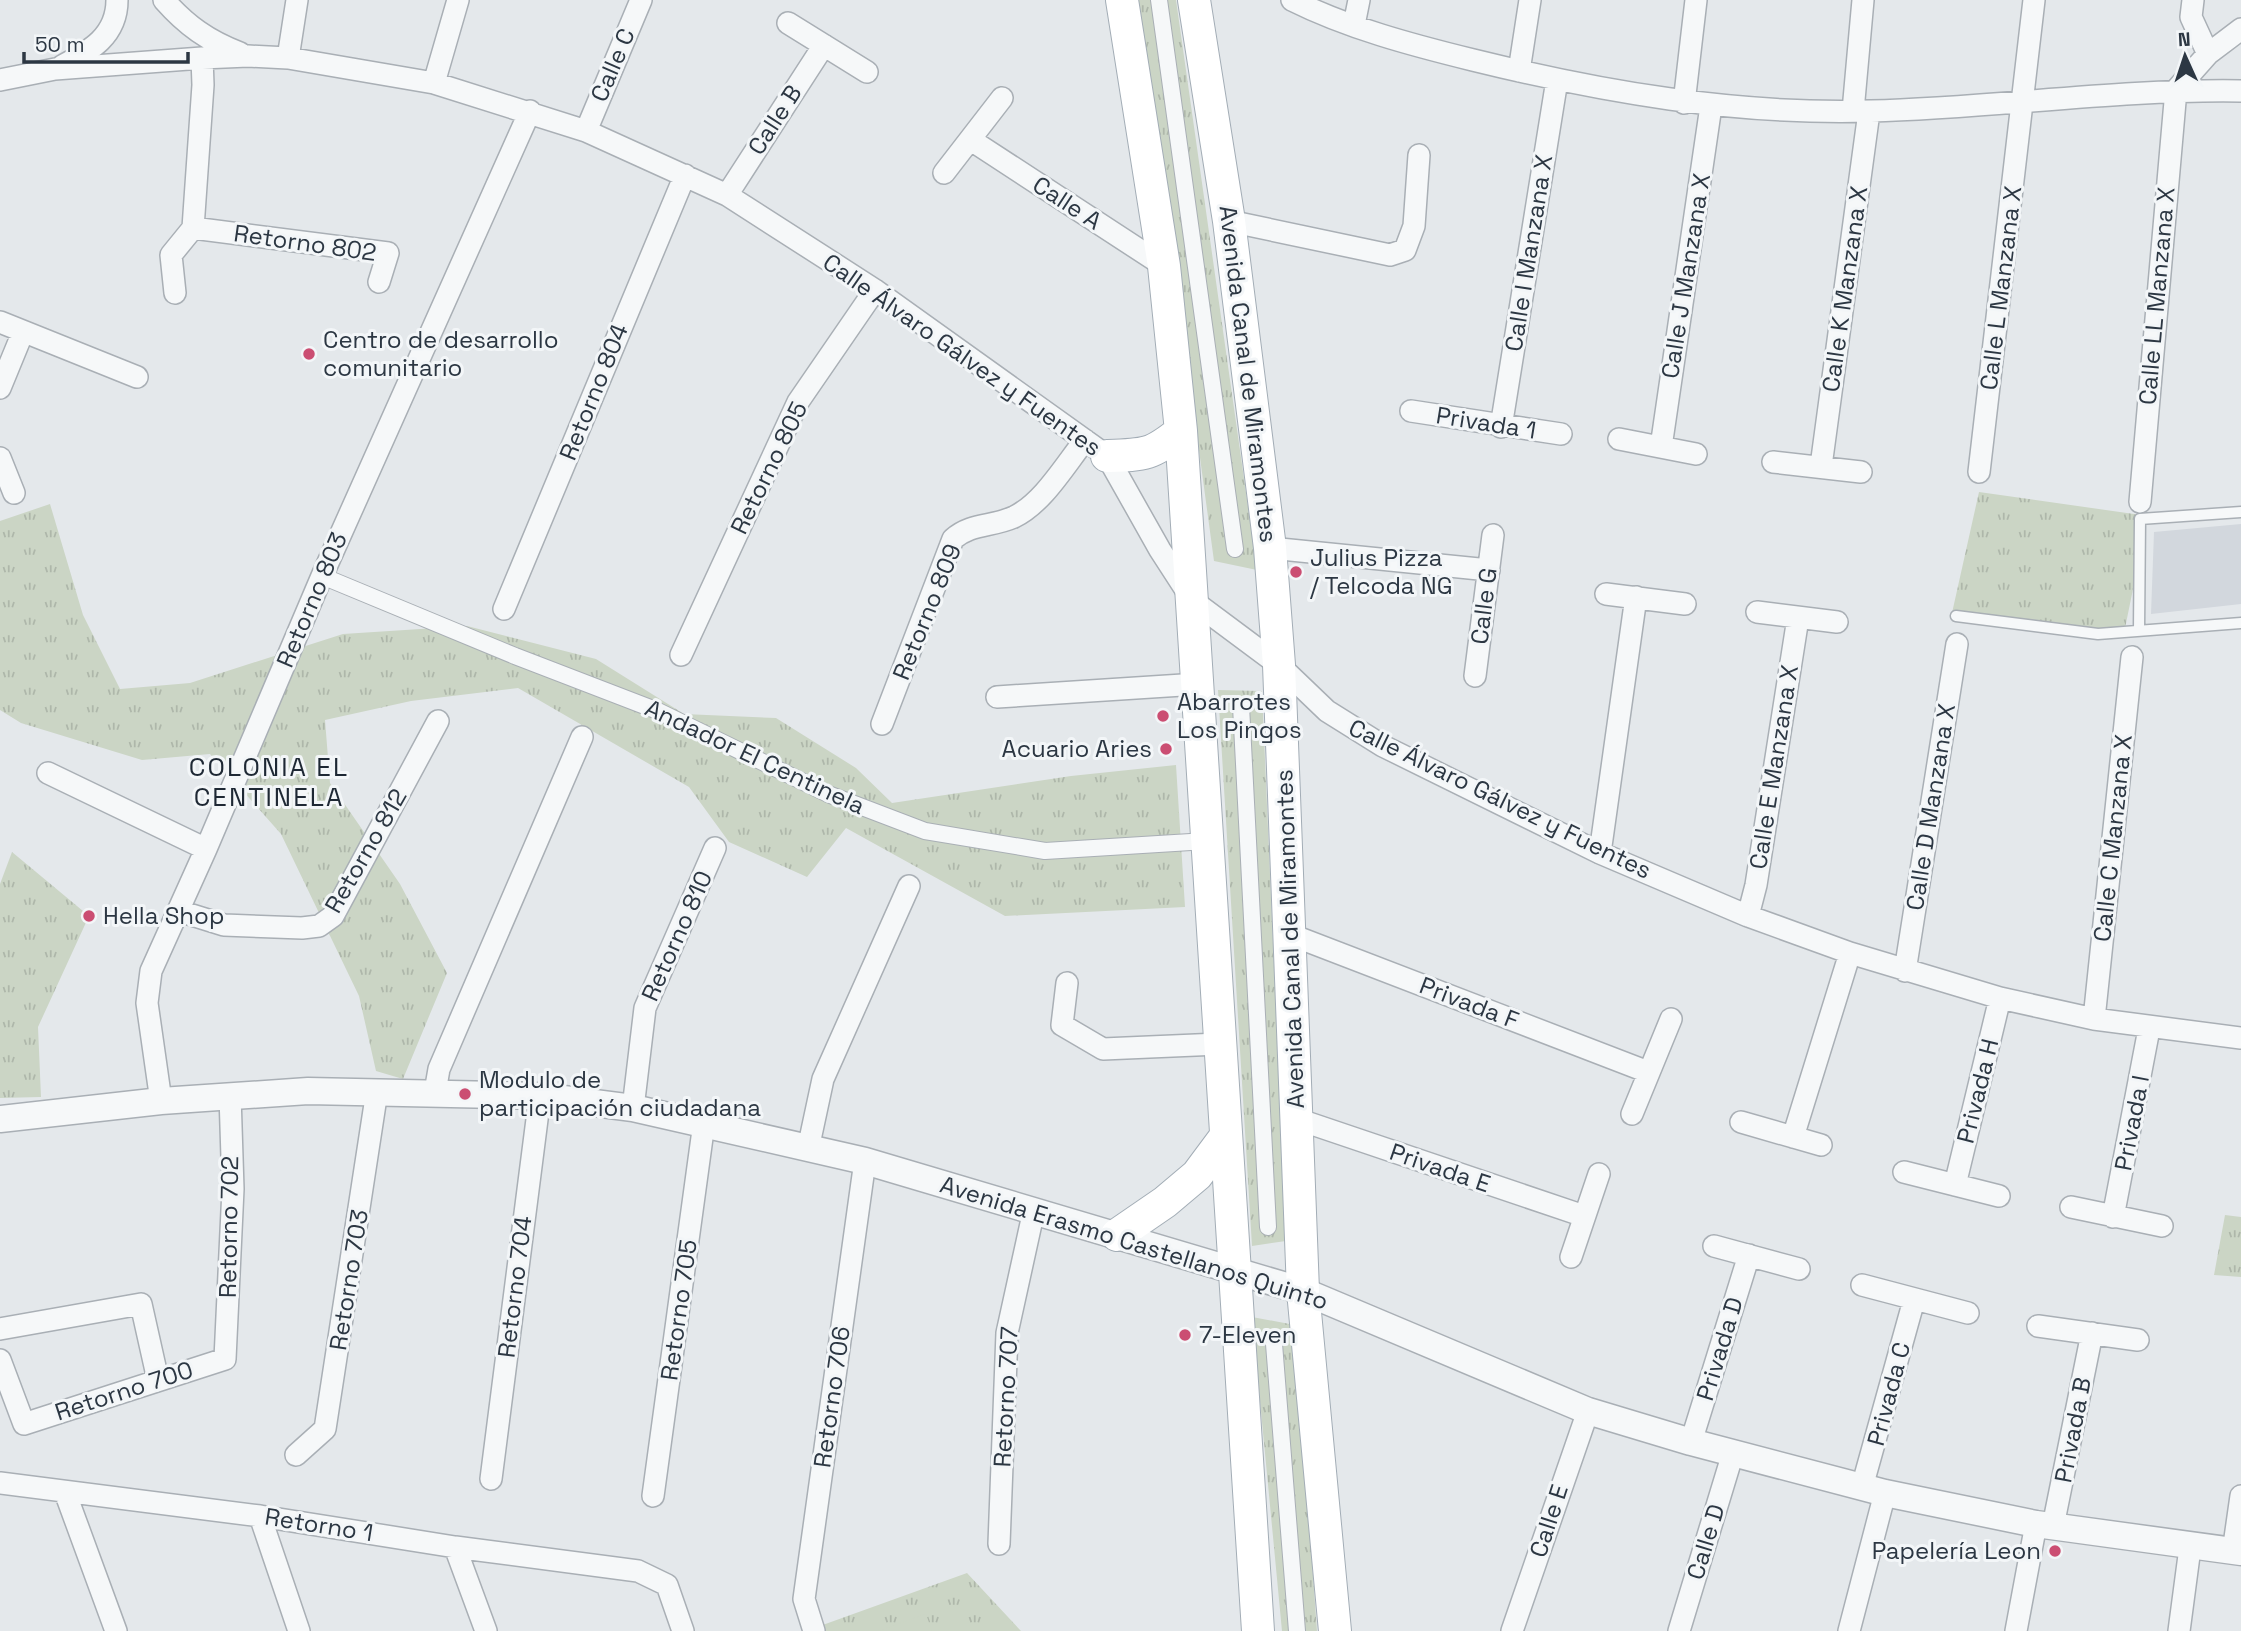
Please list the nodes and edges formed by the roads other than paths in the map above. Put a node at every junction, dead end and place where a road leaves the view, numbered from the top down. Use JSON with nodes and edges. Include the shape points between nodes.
{"nodes":[{"id":1,"x":117,"y":0,"type":"edge"},
{"id":2,"x":164,"y":0,"type":"edge"},
{"id":3,"x":297,"y":0,"type":"edge"},
{"id":4,"x":458,"y":0,"type":"edge"},
{"id":5,"x":641,"y":0,"type":"edge"},
{"id":6,"x":1122,"y":0,"type":"edge"},
{"id":7,"x":1159,"y":0,"type":"edge"},
{"id":8,"x":1194,"y":0,"type":"edge"},
{"id":9,"x":1292,"y":0,"type":"edge"},
{"id":10,"x":1359,"y":0,"type":"edge"},
{"id":11,"x":1530,"y":0,"type":"edge"},
{"id":12,"x":1696,"y":0,"type":"edge"},
{"id":13,"x":1863,"y":0,"type":"edge"},
{"id":14,"x":2034,"y":0,"type":"edge"},
{"id":15,"x":2192,"y":8,"type":"edge"},
{"id":16,"x":788,"y":23,"type":"dead end"},
{"id":17,"x":1354,"y":25,"type":"junction"},
{"id":18,"x":2241,"y":29,"type":"edge"},
{"id":19,"x":824,"y":45,"type":"junction"},
{"id":20,"x":2208,"y":54,"type":"junction"},
{"id":21,"x":248,"y":55,"type":"junction"},
{"id":22,"x":202,"y":58,"type":"junction"},
{"id":23,"x":288,"y":58,"type":"junction"},
{"id":24,"x":55,"y":69,"type":"junction"},
{"id":25,"x":1519,"y":71,"type":"junction"},
{"id":26,"x":867,"y":72,"type":"dead end"},
{"id":27,"x":0,"y":80,"type":"edge"},
{"id":28,"x":1557,"y":80,"type":"junction"},
{"id":29,"x":435,"y":83,"type":"junction"},
{"id":30,"x":2176,"y":90,"type":"junction"},
{"id":31,"x":2241,"y":91,"type":"edge"},
{"id":32,"x":1002,"y":98,"type":"dead end"},
{"id":33,"x":1684,"y":103,"type":"junction"},
{"id":34,"x":2024,"y":104,"type":"junction"},
{"id":35,"x":1711,"y":106,"type":"junction"},
{"id":36,"x":530,"y":111,"type":"junction"},
{"id":37,"x":1861,"y":111,"type":"junction"},
{"id":38,"x":586,"y":131,"type":"junction"},
{"id":39,"x":971,"y":140,"type":"junction"},
{"id":40,"x":1419,"y":155,"type":"dead end"},
{"id":41,"x":944,"y":173,"type":"dead end"},
{"id":42,"x":685,"y":175,"type":"junction"},
{"id":43,"x":727,"y":195,"type":"junction"},
{"id":44,"x":1229,"y":221,"type":"junction"},
{"id":45,"x":192,"y":228,"type":"junction"},
{"id":46,"x":1164,"y":266,"type":"junction"},
{"id":47,"x":379,"y":282,"type":"dead end"},
{"id":48,"x":875,"y":290,"type":"junction"},
{"id":49,"x":175,"y":293,"type":"dead end"},
{"id":50,"x":0,"y":322,"type":"edge"},
{"id":51,"x":23,"y":332,"type":"junction"},
{"id":52,"x":137,"y":377,"type":"dead end"},
{"id":53,"x":0,"y":388,"type":"edge"},
{"id":54,"x":1411,"y":411,"type":"dead end"},
{"id":55,"x":1501,"y":427,"type":"junction"},
{"id":56,"x":1181,"y":430,"type":"junction"},
{"id":57,"x":1561,"y":434,"type":"dead end"},
{"id":58,"x":1619,"y":439,"type":"dead end"},
{"id":59,"x":1661,"y":447,"type":"junction"},
{"id":60,"x":1096,"y":448,"type":"junction"},
{"id":61,"x":1696,"y":454,"type":"dead end"},
{"id":62,"x":0,"y":458,"type":"edge"},
{"id":63,"x":1773,"y":462,"type":"dead end"},
{"id":64,"x":1821,"y":466,"type":"junction"},
{"id":65,"x":1861,"y":472,"type":"dead end"},
{"id":66,"x":1979,"y":472,"type":"dead end"},
{"id":67,"x":14,"y":493,"type":"dead end"},
{"id":68,"x":2140,"y":502,"type":"dead end"},
{"id":69,"x":2241,"y":512,"type":"edge"},
{"id":70,"x":1493,"y":535,"type":"dead end"},
{"id":71,"x":1270,"y":548,"type":"junction"},
{"id":72,"x":1235,"y":549,"type":"dead end"},
{"id":73,"x":1489,"y":570,"type":"junction"},
{"id":74,"x":322,"y":576,"type":"junction"},
{"id":75,"x":1605,"y":594,"type":"dead end"},
{"id":76,"x":1636,"y":597,"type":"junction"},
{"id":77,"x":1193,"y":601,"type":"junction"},
{"id":78,"x":1685,"y":604,"type":"dead end"},
{"id":79,"x":504,"y":609,"type":"dead end"},
{"id":80,"x":1757,"y":612,"type":"dead end"},
{"id":81,"x":1956,"y":616,"type":"dead end"},
{"id":82,"x":1798,"y":618,"type":"junction"},
{"id":83,"x":1837,"y":622,"type":"dead end"},
{"id":84,"x":2241,"y":623,"type":"edge"},
{"id":85,"x":2139,"y":630,"type":"junction"},
{"id":86,"x":1957,"y":644,"type":"dead end"},
{"id":87,"x":681,"y":655,"type":"dead end"},
{"id":88,"x":2132,"y":657,"type":"dead end"},
{"id":89,"x":1279,"y":665,"type":"junction"},
{"id":90,"x":1475,"y":676,"type":"dead end"},
{"id":91,"x":1199,"y":684,"type":"junction"},
{"id":92,"x":997,"y":697,"type":"dead end"},
{"id":93,"x":1241,"y":706,"type":"dead end"},
{"id":94,"x":438,"y":721,"type":"dead end"},
{"id":95,"x":882,"y":724,"type":"dead end"},
{"id":96,"x":582,"y":737,"type":"dead end"},
{"id":97,"x":48,"y":773,"type":"dead end"},
{"id":98,"x":1207,"y":841,"type":"junction"},
{"id":99,"x":206,"y":849,"type":"junction"},
{"id":100,"x":715,"y":849,"type":"dead end"},
{"id":101,"x":1600,"y":853,"type":"junction"},
{"id":102,"x":909,"y":886,"type":"dead end"},
{"id":103,"x":179,"y":911,"type":"junction"},
{"id":104,"x":1748,"y":916,"type":"junction"},
{"id":105,"x":1289,"y":934,"type":"junction"},
{"id":106,"x":1850,"y":953,"type":"junction"},
{"id":107,"x":1905,"y":971,"type":"junction"},
{"id":108,"x":1068,"y":983,"type":"dead end"},
{"id":109,"x":2000,"y":998,"type":"junction"},
{"id":110,"x":1671,"y":1019,"type":"dead end"},
{"id":111,"x":2094,"y":1019,"type":"junction"},
{"id":112,"x":2149,"y":1028,"type":"junction"},
{"id":113,"x":2241,"y":1038,"type":"edge"},
{"id":114,"x":1219,"y":1044,"type":"junction"},
{"id":115,"x":1648,"y":1072,"type":"junction"},
{"id":116,"x":377,"y":1091,"type":"junction"},
{"id":117,"x":435,"y":1092,"type":"junction"},
{"id":118,"x":230,"y":1095,"type":"junction"},
{"id":119,"x":540,"y":1096,"type":"junction"},
{"id":120,"x":161,"y":1101,"type":"junction"},
{"id":121,"x":633,"y":1108,"type":"junction"},
{"id":122,"x":1632,"y":1114,"type":"dead end"},
{"id":123,"x":0,"y":1119,"type":"edge"},
{"id":124,"x":1297,"y":1119,"type":"junction"},
{"id":125,"x":1741,"y":1122,"type":"dead end"},
{"id":126,"x":704,"y":1123,"type":"junction"},
{"id":127,"x":1226,"y":1136,"type":"junction"},
{"id":128,"x":1793,"y":1137,"type":"junction"},
{"id":129,"x":1821,"y":1144,"type":"dead end"},
{"id":130,"x":808,"y":1149,"type":"junction"},
{"id":131,"x":865,"y":1161,"type":"junction"},
{"id":132,"x":1904,"y":1172,"type":"dead end"},
{"id":133,"x":1600,"y":1174,"type":"dead end"},
{"id":134,"x":1955,"y":1185,"type":"junction"},
{"id":135,"x":1999,"y":1196,"type":"dead end"},
{"id":136,"x":2071,"y":1207,"type":"dead end"},
{"id":137,"x":1034,"y":1210,"type":"junction"},
{"id":138,"x":1584,"y":1216,"type":"junction"},
{"id":139,"x":2113,"y":1217,"type":"junction"},
{"id":140,"x":2162,"y":1226,"type":"dead end"},
{"id":141,"x":1268,"y":1227,"type":"dead end"},
{"id":142,"x":1117,"y":1235,"type":"junction"},
{"id":143,"x":1714,"y":1246,"type":"dead end"},
{"id":144,"x":1749,"y":1255,"type":"junction"},
{"id":145,"x":1571,"y":1257,"type":"dead end"},
{"id":146,"x":1799,"y":1269,"type":"dead end"},
{"id":147,"x":1233,"y":1270,"type":"junction"},
{"id":148,"x":1862,"y":1285,"type":"dead end"},
{"id":149,"x":1303,"y":1291,"type":"junction"},
{"id":150,"x":1914,"y":1300,"type":"junction"},
{"id":151,"x":1968,"y":1313,"type":"dead end"},
{"id":152,"x":2038,"y":1326,"type":"dead end"},
{"id":153,"x":0,"y":1329,"type":"edge"},
{"id":154,"x":2092,"y":1333,"type":"junction"},
{"id":155,"x":2138,"y":1339,"type":"dead end"},
{"id":156,"x":1274,"y":1344,"type":"dead end"},
{"id":157,"x":225,"y":1359,"type":"joint"},
{"id":158,"x":0,"y":1360,"type":"edge"},
{"id":159,"x":158,"y":1380,"type":"junction"},
{"id":160,"x":1588,"y":1411,"type":"junction"},
{"id":161,"x":1691,"y":1442,"type":"junction"},
{"id":162,"x":1732,"y":1453,"type":"junction"},
{"id":163,"x":296,"y":1455,"type":"dead end"},
{"id":164,"x":491,"y":1479,"type":"dead end"},
{"id":165,"x":0,"y":1483,"type":"edge"},
{"id":166,"x":1873,"y":1490,"type":"junction"},
{"id":167,"x":65,"y":1492,"type":"junction"},
{"id":168,"x":653,"y":1496,"type":"dead end"},
{"id":169,"x":2241,"y":1496,"type":"edge"},
{"id":170,"x":260,"y":1516,"type":"junction"},
{"id":171,"x":2045,"y":1525,"type":"junction"},
{"id":172,"x":999,"y":1544,"type":"dead end"},
{"id":173,"x":455,"y":1547,"type":"junction"},
{"id":174,"x":2190,"y":1548,"type":"junction"},
{"id":175,"x":2237,"y":1552,"type":"edge"},
{"id":176,"x":116,"y":1631,"type":"edge"},
{"id":177,"x":299,"y":1631,"type":"edge"},
{"id":178,"x":486,"y":1631,"type":"edge"},
{"id":179,"x":683,"y":1631,"type":"edge"},
{"id":180,"x":814,"y":1631,"type":"edge"},
{"id":181,"x":1258,"y":1631,"type":"edge"},
{"id":182,"x":1297,"y":1631,"type":"edge"},
{"id":183,"x":1335,"y":1631,"type":"edge"},
{"id":184,"x":1512,"y":1631,"type":"edge"},
{"id":185,"x":1679,"y":1631,"type":"edge"},
{"id":186,"x":1849,"y":1631,"type":"edge"},
{"id":187,"x":2016,"y":1631,"type":"edge"},
{"id":188,"x":2179,"y":1631,"type":"edge"}],
"edges":[{"from":1,"to":24,"type":"street","via":[[112,29],[101,42]]},
{"from":2,"to":21,"type":"street","via":[[203,37]]},
{"from":3,"to":23,"type":"street"},
{"from":4,"to":29,"type":"street"},
{"from":5,"to":38,"type":"street","name":"Calle C"},
{"from":6,"to":46,"type":"main road"},
{"from":7,"to":72,"type":"street"},
{"from":8,"to":44,"type":"main road","name":"Avenida Canal de Miramontes"},
{"from":9,"to":17,"type":"street"},
{"from":10,"to":17,"type":"street"},
{"from":11,"to":25,"type":"street"},
{"from":12,"to":33,"type":"street"},
{"from":13,"to":37,"type":"street"},
{"from":14,"to":34,"type":"street"},
{"from":15,"to":20,"type":"street"},
{"from":16,"to":19,"type":"street"},
{"from":17,"to":25,"type":"street"},
{"from":18,"to":20,"type":"street"},
{"from":19,"to":26,"type":"street"},
{"from":19,"to":43,"type":"street","name":"Calle B"},
{"from":20,"to":30,"type":"street"},
{"from":21,"to":22,"type":"street","name":"Calle Álvaro Gálvez y Fuentes"},
{"from":21,"to":23,"type":"street","name":"Calle Álvaro Gálvez y Fuentes"},
{"from":22,"to":24,"type":"street","name":"Calle Álvaro Gálvez y Fuentes"},
{"from":22,"to":45,"type":"street","via":[[204,85]]},
{"from":23,"to":29,"type":"street","name":"Calle Álvaro Gálvez y Fuentes"},
{"from":24,"to":27,"type":"street","name":"Calle Álvaro Gálvez y Fuentes"},
{"from":25,"to":28,"type":"street"},
{"from":28,"to":33,"type":"street"},
{"from":28,"to":55,"type":"street","name":"Calle I Manzana X"},
{"from":29,"to":36,"type":"street","name":"Calle Álvaro Gálvez y Fuentes"},
{"from":30,"to":31,"type":"street"},
{"from":30,"to":34,"type":"street"},
{"from":30,"to":68,"type":"street","name":"Calle LL Manzana X"},
{"from":32,"to":39,"type":"street"},
{"from":33,"to":35,"type":"street"},
{"from":34,"to":37,"type":"street"},
{"from":34,"to":66,"type":"street","name":"Calle L Manzana X"},
{"from":35,"to":37,"type":"street"},
{"from":35,"to":59,"type":"street","name":"Calle J Manzana X"},
{"from":36,"to":38,"type":"street","name":"Calle Álvaro Gálvez y Fuentes"},
{"from":36,"to":74,"type":"street","name":"Retorno 803"},
{"from":37,"to":64,"type":"street","name":"Calle K Manzana X"},
{"from":38,"to":42,"type":"street","name":"Calle Álvaro Gálvez y Fuentes"},
{"from":39,"to":41,"type":"street"},
{"from":39,"to":46,"type":"street","name":"Calle A"},
{"from":40,"to":44,"type":"street","via":[[1414,226],[1405,250],[1390,255]]},
{"from":42,"to":43,"type":"street","name":"Calle Álvaro Gálvez y Fuentes"},
{"from":42,"to":79,"type":"street","name":"Retorno 804"},
{"from":43,"to":48,"type":"street","name":"Calle Álvaro Gálvez y Fuentes"},
{"from":44,"to":71,"type":"main road","name":"Avenida Canal de Miramontes"},
{"from":45,"to":47,"type":"street","name":"Retorno 802","via":[[388,253]]},
{"from":45,"to":49,"type":"street","via":[[171,255]]},
{"from":46,"to":56,"type":"main road"},
{"from":48,"to":60,"type":"street","name":"Calle Álvaro Gálvez y Fuentes"},
{"from":48,"to":87,"type":"street","name":"Retorno 805","via":[[798,402]]},
{"from":50,"to":51,"type":"street"},
{"from":51,"to":52,"type":"street","via":[[95,369]]},
{"from":51,"to":53,"type":"street"},
{"from":54,"to":55,"type":"street","name":"Privada 1"},
{"from":55,"to":57,"type":"street","name":"Privada 1"},
{"from":56,"to":60,"type":"main road","via":[[1157,450],[1138,455]]},
{"from":56,"to":77,"type":"main road"},
{"from":58,"to":59,"type":"street"},
{"from":59,"to":61,"type":"street"},
{"from":60,"to":77,"type":"street","name":"Calle Álvaro Gálvez y Fuentes"},
{"from":60,"to":95,"type":"street","name":"Retorno 809","via":[[1013,517],[964,529],[953,539]]},
{"from":62,"to":67,"type":"street"},
{"from":63,"to":64,"type":"street"},
{"from":64,"to":65,"type":"street"},
{"from":69,"to":85,"type":"lane","via":[[2140,519]]},
{"from":70,"to":73,"type":"street","name":"Calle G"},
{"from":71,"to":73,"type":"street"},
{"from":71,"to":89,"type":"main road","name":"Avenida Canal de Miramontes"},
{"from":73,"to":90,"type":"street","name":"Calle G"},
{"from":74,"to":98,"type":"street","name":"Andador El Centinela","via":[[659,711],[828,794],[925,831],[1045,851]]},
{"from":74,"to":99,"type":"street","name":"Retorno 803"},
{"from":75,"to":76,"type":"street"},
{"from":76,"to":78,"type":"street"},
{"from":76,"to":101,"type":"street"},
{"from":77,"to":89,"type":"street","name":"Calle Álvaro Gálvez y Fuentes"},
{"from":77,"to":91,"type":"main road"},
{"from":80,"to":82,"type":"street"},
{"from":81,"to":85,"type":"lane","via":[[2098,634]]},
{"from":82,"to":83,"type":"street"},
{"from":82,"to":104,"type":"street","name":"Calle E Manzana X"},
{"from":84,"to":85,"type":"lane"},
{"from":86,"to":107,"type":"street","name":"Calle D Manzana X"},
{"from":88,"to":111,"type":"street","name":"Calle C Manzana X"},
{"from":89,"to":101,"type":"street","name":"Calle Álvaro Gálvez y Fuentes","via":[[1327,711],[1383,746]]},
{"from":89,"to":105,"type":"main road","name":"Avenida Canal de Miramontes"},
{"from":91,"to":92,"type":"street"},
{"from":91,"to":98,"type":"main road"},
{"from":93,"to":141,"type":"street"},
{"from":94,"to":103,"type":"street","name":"Retorno 812","via":[[333,916],[319,926],[302,928],[223,925]]},
{"from":96,"to":117,"type":"street","via":[[439,1069]]},
{"from":97,"to":99,"type":"street"},
{"from":98,"to":114,"type":"main road"},
{"from":99,"to":103,"type":"street","name":"Retorno 803"},
{"from":100,"to":121,"type":"street","name":"Retorno 810","via":[[645,1008]]},
{"from":101,"to":104,"type":"street","name":"Calle Álvaro Gálvez y Fuentes"},
{"from":102,"to":130,"type":"street","via":[[823,1079]]},
{"from":103,"to":120,"type":"street","name":"Retorno 803","via":[[150,971],[147,1003]]},
{"from":104,"to":106,"type":"street","name":"Calle Álvaro Gálvez y Fuentes"},
{"from":105,"to":115,"type":"street","name":"Privada F"},
{"from":105,"to":124,"type":"main road","name":"Avenida Canal de Miramontes"},
{"from":106,"to":107,"type":"street","name":"Calle Álvaro Gálvez y Fuentes"},
{"from":106,"to":128,"type":"street"},
{"from":107,"to":109,"type":"street","name":"Calle Álvaro Gálvez y Fuentes"},
{"from":108,"to":114,"type":"street","via":[[1062,1025],[1103,1049]]},
{"from":109,"to":111,"type":"street","name":"Calle Álvaro Gálvez y Fuentes"},
{"from":109,"to":134,"type":"street","name":"Privada H"},
{"from":110,"to":115,"type":"street"},
{"from":111,"to":112,"type":"street","name":"Calle Álvaro Gálvez y Fuentes"},
{"from":112,"to":113,"type":"street","name":"Calle Álvaro Gálvez y Fuentes"},
{"from":112,"to":139,"type":"street","name":"Privada I"},
{"from":114,"to":127,"type":"main road"},
{"from":115,"to":122,"type":"street"},
{"from":116,"to":117,"type":"street","name":"Avenida Erasmo Castellanos Quinto"},
{"from":116,"to":118,"type":"street","name":"Avenida Erasmo Castellanos Quinto"},
{"from":116,"to":163,"type":"street","name":"Retorno 703","via":[[325,1429]]},
{"from":117,"to":119,"type":"street","name":"Avenida Erasmo Castellanos Quinto"},
{"from":118,"to":120,"type":"street","name":"Avenida Erasmo Castellanos Quinto"},
{"from":118,"to":157,"type":"street","name":"Retorno 702","via":[[233,1189]]},
{"from":119,"to":121,"type":"street","name":"Avenida Erasmo Castellanos Quinto"},
{"from":119,"to":164,"type":"street","name":"Retorno 704"},
{"from":120,"to":123,"type":"street","name":"Avenida Erasmo Castellanos Quinto"},
{"from":121,"to":126,"type":"street","name":"Avenida Erasmo Castellanos Quinto"},
{"from":124,"to":138,"type":"street","name":"Privada E"},
{"from":124,"to":149,"type":"main road","name":"Avenida Canal de Miramontes"},
{"from":125,"to":128,"type":"street"},
{"from":126,"to":130,"type":"street","name":"Avenida Erasmo Castellanos Quinto"},
{"from":126,"to":168,"type":"street","name":"Retorno 705"},
{"from":127,"to":142,"type":"main road","via":[[1197,1175]]},
{"from":127,"to":147,"type":"main road"},
{"from":128,"to":129,"type":"street"},
{"from":130,"to":131,"type":"street","name":"Avenida Erasmo Castellanos Quinto"},
{"from":131,"to":137,"type":"street","name":"Avenida Erasmo Castellanos Quinto"},
{"from":131,"to":180,"type":"street","name":"Retorno 706","via":[[804,1599]]},
{"from":132,"to":134,"type":"street"},
{"from":133,"to":138,"type":"street"},
{"from":134,"to":135,"type":"street"},
{"from":136,"to":139,"type":"street"},
{"from":137,"to":142,"type":"street","name":"Avenida Erasmo Castellanos Quinto"},
{"from":137,"to":172,"type":"street","name":"Retorno 707","via":[[1007,1333]]},
{"from":138,"to":145,"type":"street"},
{"from":139,"to":140,"type":"street"},
{"from":142,"to":147,"type":"street","name":"Avenida Erasmo Castellanos Quinto"},
{"from":143,"to":144,"type":"street"},
{"from":144,"to":146,"type":"street"},
{"from":144,"to":161,"type":"street","name":"Privada D"},
{"from":147,"to":149,"type":"street","name":"Avenida Erasmo Castellanos Quinto"},
{"from":147,"to":181,"type":"main road"},
{"from":148,"to":150,"type":"street"},
{"from":149,"to":160,"type":"street","name":"Avenida Erasmo Castellanos Quinto"},
{"from":149,"to":183,"type":"main road","name":"Avenida Canal de Miramontes"},
{"from":150,"to":151,"type":"street"},
{"from":150,"to":166,"type":"street","name":"Privada C"},
{"from":152,"to":154,"type":"street"},
{"from":153,"to":159,"type":"street","via":[[141,1304]]},
{"from":154,"to":155,"type":"street"},
{"from":154,"to":171,"type":"street","name":"Privada B"},
{"from":156,"to":182,"type":"street"},
{"from":157,"to":159,"type":"street","name":"Retorno 700"},
{"from":158,"to":159,"type":"street","name":"Retorno 700","via":[[24,1424]]},
{"from":160,"to":161,"type":"street","name":"Avenida Erasmo Castellanos Quinto"},
{"from":160,"to":184,"type":"street","name":"Calle E"},
{"from":161,"to":162,"type":"street","name":"Avenida Erasmo Castellanos Quinto"},
{"from":162,"to":166,"type":"street","name":"Avenida Erasmo Castellanos Quinto"},
{"from":162,"to":185,"type":"street","name":"Calle D"},
{"from":165,"to":167,"type":"street","name":"Retorno 1"},
{"from":166,"to":171,"type":"street","name":"Avenida Erasmo Castellanos Quinto"},
{"from":166,"to":186,"type":"street"},
{"from":167,"to":170,"type":"street","name":"Retorno 1"},
{"from":167,"to":176,"type":"street"},
{"from":169,"to":175,"type":"street"},
{"from":170,"to":173,"type":"street","name":"Retorno 1"},
{"from":170,"to":177,"type":"street"},
{"from":171,"to":174,"type":"street","name":"Avenida Erasmo Castellanos Quinto"},
{"from":171,"to":187,"type":"street"},
{"from":173,"to":178,"type":"street"},
{"from":173,"to":179,"type":"street","name":"Retorno 1","via":[[638,1571],[667,1585]]},
{"from":174,"to":175,"type":"street","name":"Avenida Erasmo Castellanos Quinto"},
{"from":174,"to":188,"type":"street"}]}
